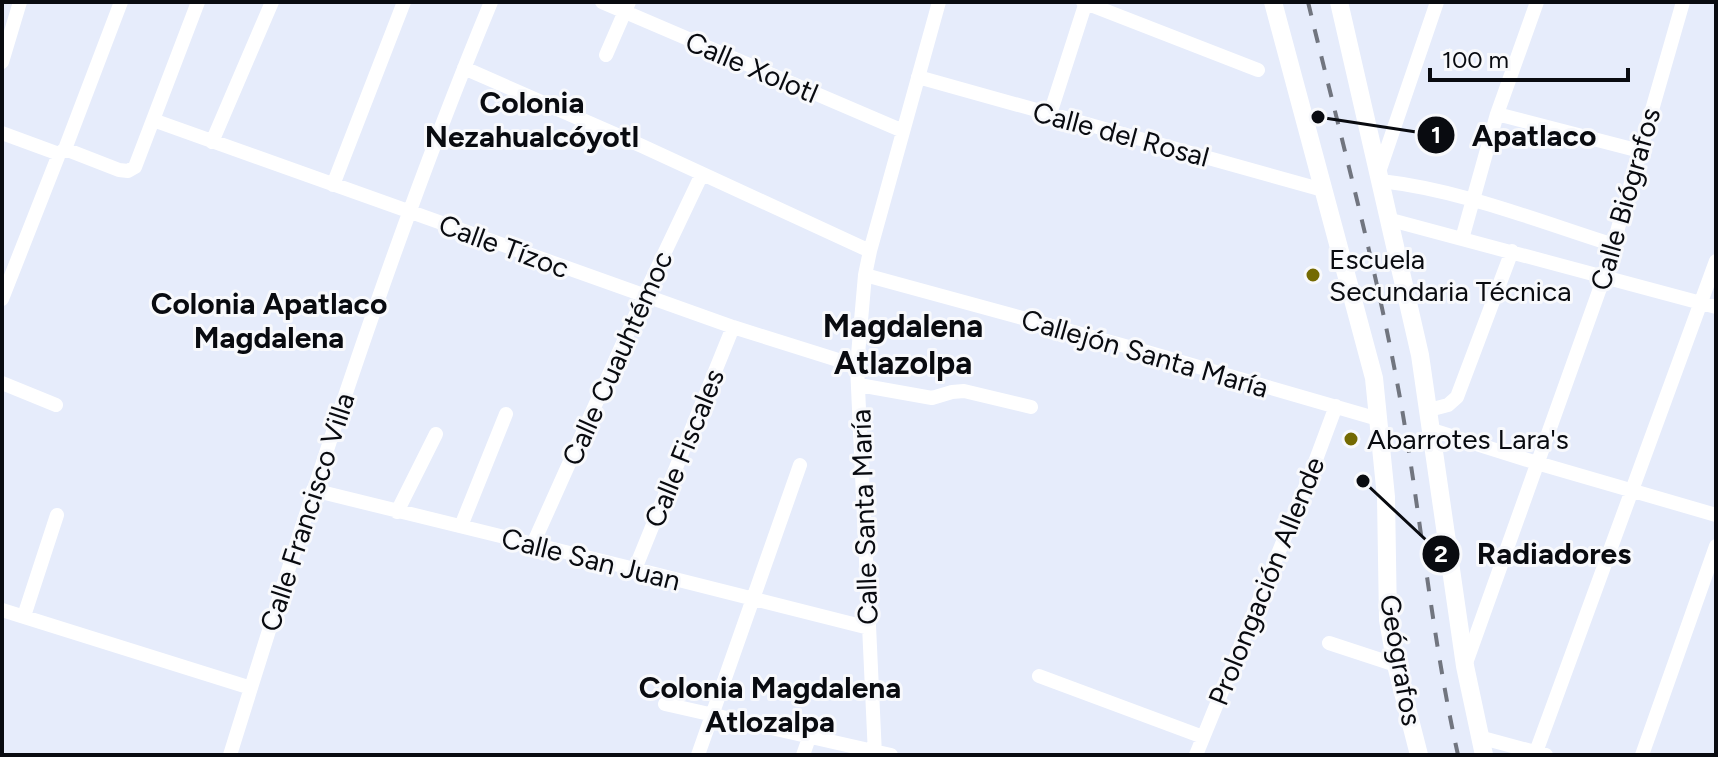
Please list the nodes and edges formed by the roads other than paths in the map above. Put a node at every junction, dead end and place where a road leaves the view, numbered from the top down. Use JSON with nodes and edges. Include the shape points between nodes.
{"nodes":[{"id":1,"x":20,"y":2,"type":"edge"},
{"id":2,"x":121,"y":2,"type":"edge"},
{"id":3,"x":198,"y":2,"type":"edge"},
{"id":4,"x":272,"y":2,"type":"edge"},
{"id":5,"x":404,"y":2,"type":"edge"},
{"id":6,"x":491,"y":2,"type":"edge"},
{"id":7,"x":602,"y":2,"type":"edge"},
{"id":8,"x":939,"y":2,"type":"edge"},
{"id":9,"x":1085,"y":2,"type":"edge"},
{"id":10,"x":1273,"y":2,"type":"edge"},
{"id":11,"x":1339,"y":2,"type":"edge"},
{"id":12,"x":1437,"y":2,"type":"edge"},
{"id":13,"x":1537,"y":2,"type":"edge"},
{"id":14,"x":1683,"y":2,"type":"edge"},
{"id":15,"x":627,"y":7,"type":"edge"},
{"id":16,"x":8,"y":15,"type":"edge"},
{"id":17,"x":606,"y":55,"type":"dead end"},
{"id":18,"x":2,"y":62,"type":"edge"},
{"id":19,"x":464,"y":68,"type":"junction"},
{"id":20,"x":1258,"y":70,"type":"dead end"},
{"id":21,"x":918,"y":77,"type":"junction"},
{"id":22,"x":1050,"y":114,"type":"junction"},
{"id":23,"x":1497,"y":114,"type":"junction"},
{"id":24,"x":153,"y":120,"type":"junction"},
{"id":25,"x":903,"y":131,"type":"junction"},
{"id":26,"x":2,"y":133,"type":"edge"},
{"id":27,"x":212,"y":142,"type":"junction"},
{"id":28,"x":1640,"y":151,"type":"junction"},
{"id":29,"x":62,"y":152,"type":"junction"},
{"id":30,"x":702,"y":174,"type":"junction"},
{"id":31,"x":1380,"y":176,"type":"junction"},
{"id":32,"x":333,"y":185,"type":"junction"},
{"id":33,"x":1323,"y":190,"type":"junction"},
{"id":34,"x":1473,"y":200,"type":"junction"},
{"id":35,"x":408,"y":212,"type":"junction"},
{"id":36,"x":1391,"y":220,"type":"junction"},
{"id":37,"x":1462,"y":239,"type":"junction"},
{"id":38,"x":1614,"y":245,"type":"junction"},
{"id":39,"x":870,"y":251,"type":"junction"},
{"id":40,"x":1512,"y":251,"type":"junction"},
{"id":41,"x":1716,"y":261,"type":"edge"},
{"id":42,"x":865,"y":275,"type":"junction"},
{"id":43,"x":1604,"y":277,"type":"junction"},
{"id":44,"x":644,"y":296,"type":"junction"},
{"id":45,"x":2,"y":299,"type":"edge"},
{"id":46,"x":1708,"y":305,"type":"edge"},
{"id":47,"x":733,"y":327,"type":"junction"},
{"id":48,"x":857,"y":366,"type":"junction"},
{"id":49,"x":2,"y":383,"type":"edge"},
{"id":50,"x":859,"y":385,"type":"junction"},
{"id":51,"x":56,"y":405,"type":"dead end"},
{"id":52,"x":1336,"y":406,"type":"junction"},
{"id":53,"x":1031,"y":407,"type":"dead end"},
{"id":54,"x":1429,"y":410,"type":"junction"},
{"id":55,"x":506,"y":414,"type":"dead end"},
{"id":56,"x":1378,"y":419,"type":"junction"},
{"id":57,"x":1432,"y":430,"type":"junction"},
{"id":58,"x":436,"y":434,"type":"dead end"},
{"id":59,"x":1537,"y":463,"type":"junction"},
{"id":60,"x":800,"y":465,"type":"dead end"},
{"id":61,"x":313,"y":490,"type":"junction"},
{"id":62,"x":1632,"y":491,"type":"junction"},
{"id":63,"x":397,"y":512,"type":"junction"},
{"id":64,"x":57,"y":515,"type":"dead end"},
{"id":65,"x":1716,"y":515,"type":"edge"},
{"id":66,"x":461,"y":526,"type":"junction"},
{"id":67,"x":533,"y":544,"type":"junction"},
{"id":68,"x":1716,"y":546,"type":"edge"},
{"id":69,"x":635,"y":569,"type":"junction"},
{"id":70,"x":754,"y":600,"type":"junction"},
{"id":71,"x":2,"y":610,"type":"edge"},
{"id":72,"x":24,"y":616,"type":"junction"},
{"id":73,"x":869,"y":628,"type":"junction"},
{"id":74,"x":1329,"y":643,"type":"dead end"},
{"id":75,"x":1396,"y":665,"type":"junction"},
{"id":76,"x":1465,"y":666,"type":"junction"},
{"id":77,"x":1039,"y":676,"type":"dead end"},
{"id":78,"x":251,"y":688,"type":"junction"},
{"id":79,"x":665,"y":704,"type":"dead end"},
{"id":80,"x":712,"y":715,"type":"junction"},
{"id":81,"x":1203,"y":737,"type":"junction"},
{"id":82,"x":809,"y":738,"type":"junction"},
{"id":83,"x":1482,"y":746,"type":"edge"},
{"id":84,"x":1541,"y":753,"type":"edge"},
{"id":85,"x":875,"y":754,"type":"edge"},
{"id":86,"x":230,"y":755,"type":"edge"},
{"id":87,"x":698,"y":755,"type":"edge"},
{"id":88,"x":803,"y":755,"type":"edge"},
{"id":89,"x":891,"y":755,"type":"edge"},
{"id":90,"x":1196,"y":755,"type":"edge"},
{"id":91,"x":1419,"y":755,"type":"edge"},
{"id":92,"x":1642,"y":755,"type":"edge"}],
"edges":[{"from":1,"to":16,"type":"street"},
{"from":2,"to":29,"type":"street"},
{"from":3,"to":24,"type":"street"},
{"from":4,"to":27,"type":"street"},
{"from":5,"to":32,"type":"street"},
{"from":6,"to":19,"type":"street","name":"Calle Francisco Villa"},
{"from":7,"to":15,"type":"street","name":"Calle Xolotl"},
{"from":8,"to":21,"type":"street","name":"Calle Santa María"},
{"from":9,"to":20,"type":"street"},
{"from":9,"to":22,"type":"street"},
{"from":10,"to":33,"type":"main road","name":"Geógrafos"},
{"from":11,"to":31,"type":"main road"},
{"from":12,"to":31,"type":"street"},
{"from":13,"to":23,"type":"street"},
{"from":14,"to":28,"type":"street","name":"Calle Biógrafos"},
{"from":15,"to":17,"type":"street"},
{"from":15,"to":25,"type":"street","name":"Calle Xolotl"},
{"from":16,"to":18,"type":"street"},
{"from":19,"to":30,"type":"street"},
{"from":19,"to":35,"type":"street","name":"Calle Francisco Villa"},
{"from":21,"to":22,"type":"street","name":"Calle del Rosal"},
{"from":21,"to":25,"type":"street","name":"Calle Santa María"},
{"from":22,"to":33,"type":"street","name":"Calle del Rosal"},
{"from":23,"to":28,"type":"street"},
{"from":23,"to":34,"type":"street"},
{"from":24,"to":27,"type":"street","name":"Calle Tízoc"},
{"from":24,"to":29,"type":"street","via":[[135,167],[128,171]]},
{"from":25,"to":39,"type":"street","name":"Calle Santa María"},
{"from":26,"to":29,"type":"street"},
{"from":27,"to":32,"type":"street","name":"Calle Tízoc"},
{"from":28,"to":38,"type":"street","name":"Calle Biógrafos"},
{"from":29,"to":45,"type":"street"},
{"from":30,"to":39,"type":"street"},
{"from":30,"to":44,"type":"street","name":"Calle Cuauhtémoc"},
{"from":31,"to":34,"type":"street"},
{"from":31,"to":36,"type":"main road"},
{"from":32,"to":35,"type":"street","name":"Calle Tízoc"},
{"from":33,"to":56,"type":"main road","name":"Geógrafos","via":[[1374,378]]},
{"from":34,"to":37,"type":"street"},
{"from":34,"to":38,"type":"street"},
{"from":35,"to":44,"type":"street","name":"Calle Tízoc"},
{"from":35,"to":61,"type":"street","name":"Calle Francisco Villa"},
{"from":36,"to":37,"type":"street"},
{"from":36,"to":54,"type":"main road"},
{"from":37,"to":40,"type":"street"},
{"from":38,"to":43,"type":"street","name":"Calle Biógrafos"},
{"from":39,"to":42,"type":"street","name":"Calle Santa María"},
{"from":40,"to":43,"type":"street"},
{"from":40,"to":54,"type":"street","via":[[1457,397]]},
{"from":41,"to":46,"type":"street"},
{"from":42,"to":48,"type":"street","name":"Calle Santa María"},
{"from":42,"to":52,"type":"street","name":"Callejón Santa María"},
{"from":43,"to":46,"type":"street"},
{"from":43,"to":59,"type":"street","name":"Calle Biógrafos"},
{"from":44,"to":47,"type":"street","name":"Calle Tízoc"},
{"from":44,"to":67,"type":"street","name":"Calle Cuauhtémoc"},
{"from":46,"to":62,"type":"street"},
{"from":47,"to":48,"type":"street","name":"Calle Tízoc"},
{"from":47,"to":69,"type":"street","name":"Calle Fiscales"},
{"from":48,"to":50,"type":"street","name":"Calle Santa María"},
{"from":49,"to":51,"type":"street"},
{"from":50,"to":53,"type":"street","via":[[932,398],[964,391]]},
{"from":50,"to":73,"type":"street","name":"Calle Santa María"},
{"from":52,"to":56,"type":"street","name":"Callejón Santa María"},
{"from":52,"to":81,"type":"street","name":"Prolongación Allende"},
{"from":54,"to":57,"type":"main road"},
{"from":55,"to":66,"type":"street"},
{"from":56,"to":75,"type":"main road","name":"Geógrafos","via":[[1386,497],[1388,620]]},
{"from":57,"to":59,"type":"street"},
{"from":57,"to":76,"type":"main road"},
{"from":58,"to":63,"type":"street"},
{"from":59,"to":62,"type":"street"},
{"from":59,"to":76,"type":"street","name":"Calle Biógrafos"},
{"from":60,"to":70,"type":"street"},
{"from":61,"to":63,"type":"street","name":"Calle San Juan"},
{"from":61,"to":78,"type":"street","name":"Calle Francisco Villa"},
{"from":62,"to":65,"type":"street"},
{"from":62,"to":84,"type":"street"},
{"from":63,"to":66,"type":"street","name":"Calle San Juan"},
{"from":64,"to":72,"type":"street"},
{"from":66,"to":67,"type":"street","name":"Calle San Juan"},
{"from":67,"to":69,"type":"street","name":"Calle San Juan"},
{"from":68,"to":92,"type":"street"},
{"from":69,"to":70,"type":"street","name":"Calle San Juan"},
{"from":70,"to":73,"type":"street","name":"Calle San Juan"},
{"from":70,"to":80,"type":"street"},
{"from":71,"to":72,"type":"street"},
{"from":72,"to":78,"type":"street"},
{"from":73,"to":85,"type":"street","name":"Calle Santa María"},
{"from":74,"to":75,"type":"street"},
{"from":75,"to":91,"type":"main road","name":"Geógrafos"},
{"from":76,"to":83,"type":"main road"},
{"from":77,"to":81,"type":"street"},
{"from":78,"to":86,"type":"street","name":"Calle Francisco Villa"},
{"from":79,"to":80,"type":"street"},
{"from":80,"to":82,"type":"street"},
{"from":80,"to":87,"type":"street"},
{"from":81,"to":90,"type":"street","name":"Prolongación Allende"},
{"from":82,"to":85,"type":"street"},
{"from":82,"to":88,"type":"street"},
{"from":83,"to":84,"type":"street"},
{"from":85,"to":89,"type":"street"}]}
